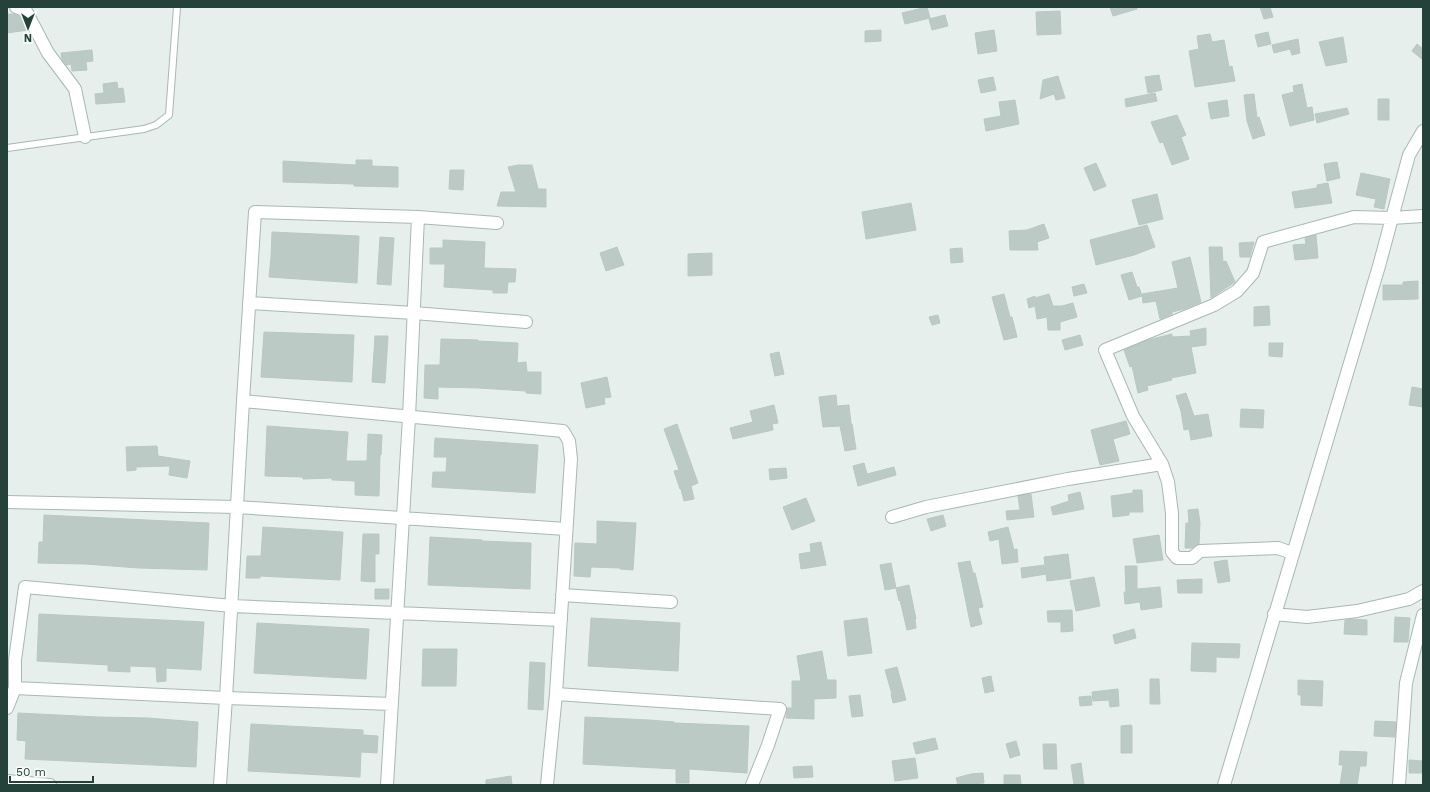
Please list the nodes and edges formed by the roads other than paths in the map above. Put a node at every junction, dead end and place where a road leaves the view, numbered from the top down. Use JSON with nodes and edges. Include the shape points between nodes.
{"nodes":[{"id":1,"x":16,"y":7,"type":"edge"},
{"id":2,"x":177,"y":7,"type":"edge"},
{"id":3,"x":1423,"y":131,"type":"edge"},
{"id":4,"x":85,"y":137,"type":"junction"},
{"id":5,"x":7,"y":148,"type":"edge"},
{"id":6,"x":1423,"y":216,"type":"edge"},
{"id":7,"x":418,"y":218,"type":"junction"},
{"id":8,"x":1392,"y":218,"type":"junction"},
{"id":9,"x":497,"y":223,"type":"dead end"},
{"id":10,"x":249,"y":304,"type":"junction"},
{"id":11,"x":414,"y":312,"type":"junction"},
{"id":12,"x":526,"y":322,"type":"dead end"},
{"id":13,"x":243,"y":402,"type":"junction"},
{"id":14,"x":409,"y":417,"type":"junction"},
{"id":15,"x":1162,"y":464,"type":"junction"},
{"id":16,"x":7,"y":502,"type":"edge"},
{"id":17,"x":237,"y":507,"type":"junction"},
{"id":18,"x":892,"y":517,"type":"dead end"},
{"id":19,"x":402,"y":518,"type":"junction"},
{"id":20,"x":566,"y":529,"type":"junction"},
{"id":21,"x":1292,"y":553,"type":"junction"},
{"id":22,"x":1423,"y":591,"type":"edge"},
{"id":23,"x":562,"y":595,"type":"junction"},
{"id":24,"x":671,"y":602,"type":"dead end"},
{"id":25,"x":232,"y":606,"type":"junction"},
{"id":26,"x":396,"y":613,"type":"junction"},
{"id":27,"x":1274,"y":614,"type":"junction"},
{"id":28,"x":1423,"y":615,"type":"edge"},
{"id":29,"x":561,"y":620,"type":"junction"},
{"id":30,"x":15,"y":688,"type":"junction"},
{"id":31,"x":556,"y":694,"type":"junction"},
{"id":32,"x":226,"y":698,"type":"junction"},
{"id":33,"x":392,"y":704,"type":"junction"},
{"id":34,"x":7,"y":708,"type":"edge"},
{"id":35,"x":7,"y":782,"type":"edge"},
{"id":36,"x":50,"y":785,"type":"edge"},
{"id":37,"x":220,"y":785,"type":"edge"},
{"id":38,"x":386,"y":785,"type":"edge"},
{"id":39,"x":547,"y":785,"type":"edge"},
{"id":40,"x":752,"y":785,"type":"edge"},
{"id":41,"x":1224,"y":785,"type":"edge"},
{"id":42,"x":1400,"y":785,"type":"edge"}],
"edges":[{"from":1,"to":4,"type":"street","via":[[26,11],[48,53],[75,89]]},
{"from":2,"to":4,"type":"lane","via":[[169,115],[156,125],[144,129]]},
{"from":3,"to":8,"type":"street","via":[[1409,156]]},
{"from":4,"to":5,"type":"lane"},
{"from":6,"to":8,"type":"street"},
{"from":7,"to":9,"type":"street"},
{"from":7,"to":10,"type":"street","via":[[255,212]]},
{"from":7,"to":11,"type":"street"},
{"from":8,"to":15,"type":"street","via":[[1354,218],[1263,242],[1253,273],[1237,292],[1214,305],[1105,350],[1134,416]]},
{"from":8,"to":21,"type":"street"},
{"from":10,"to":11,"type":"street"},
{"from":10,"to":13,"type":"street"},
{"from":11,"to":12,"type":"street"},
{"from":11,"to":14,"type":"street"},
{"from":13,"to":14,"type":"street"},
{"from":13,"to":17,"type":"street"},
{"from":14,"to":19,"type":"street"},
{"from":14,"to":20,"type":"street","via":[[563,431],[569,442],[571,459]]},
{"from":15,"to":18,"type":"street","via":[[1053,482],[926,507]]},
{"from":15,"to":21,"type":"street","via":[[1168,482],[1172,513],[1172,552],[1177,558],[1192,558],[1200,551],[1278,548]]},
{"from":16,"to":17,"type":"street"},
{"from":17,"to":19,"type":"street"},
{"from":17,"to":25,"type":"street"},
{"from":19,"to":20,"type":"street"},
{"from":19,"to":26,"type":"street"},
{"from":20,"to":23,"type":"street"},
{"from":21,"to":27,"type":"street"},
{"from":22,"to":27,"type":"street","via":[[1409,599],[1357,611],[1307,617]]},
{"from":23,"to":24,"type":"street"},
{"from":23,"to":29,"type":"street"},
{"from":25,"to":26,"type":"street"},
{"from":25,"to":30,"type":"street","via":[[25,587],[15,660]]},
{"from":25,"to":32,"type":"street"},
{"from":26,"to":29,"type":"street"},
{"from":26,"to":33,"type":"street"},
{"from":27,"to":41,"type":"street"},
{"from":28,"to":42,"type":"street","via":[[1406,683]]},
{"from":29,"to":31,"type":"street"},
{"from":30,"to":32,"type":"street"},
{"from":30,"to":34,"type":"street"},
{"from":31,"to":39,"type":"street"},
{"from":31,"to":40,"type":"street","via":[[780,709]]},
{"from":32,"to":33,"type":"street"},
{"from":32,"to":37,"type":"street"},
{"from":33,"to":38,"type":"street"},
{"from":35,"to":36,"type":"street"}]}
